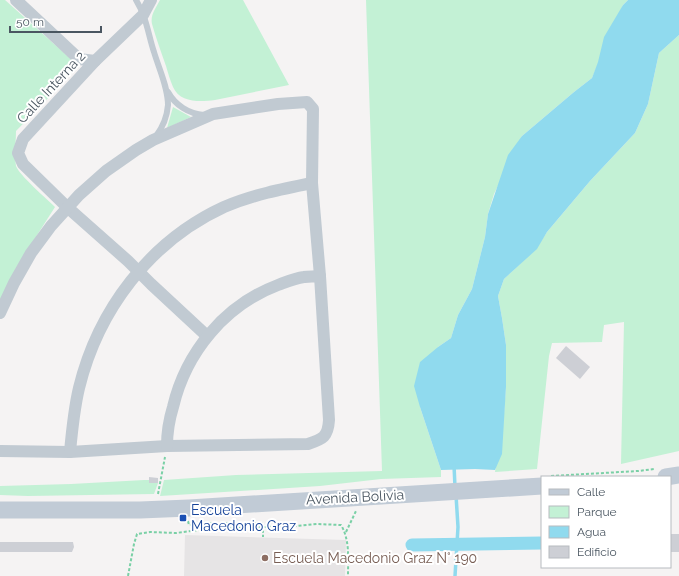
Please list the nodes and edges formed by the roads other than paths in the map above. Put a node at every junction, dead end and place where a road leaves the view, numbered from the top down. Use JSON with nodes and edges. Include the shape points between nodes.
{"nodes":[{"id":1,"x":16,"y":0,"type":"edge"},
{"id":2,"x":136,"y":0,"type":"edge"},
{"id":3,"x":151,"y":0,"type":"edge"},
{"id":4,"x":144,"y":15,"type":"junction"},
{"id":5,"x":95,"y":61,"type":"junction"},
{"id":6,"x":166,"y":87,"type":"junction"},
{"id":7,"x":213,"y":114,"type":"junction"},
{"id":8,"x":153,"y":140,"type":"junction"},
{"id":9,"x":312,"y":183,"type":"junction"},
{"id":10,"x":67,"y":207,"type":"junction"},
{"id":11,"x":138,"y":272,"type":"junction"},
{"id":12,"x":320,"y":276,"type":"junction"},
{"id":13,"x":0,"y":313,"type":"edge"},
{"id":14,"x":207,"y":336,"type":"junction"},
{"id":15,"x":167,"y":446,"type":"junction"},
{"id":16,"x":0,"y":451,"type":"edge"},
{"id":17,"x":70,"y":452,"type":"junction"},
{"id":18,"x":661,"y":473,"type":"edge"},
{"id":19,"x":679,"y":475,"type":"edge"},
{"id":20,"x":541,"y":481,"type":"edge"},
{"id":21,"x":0,"y":510,"type":"edge"}],
"edges":[{"from":1,"to":5,"type":"street","via":[[79,59]]},
{"from":2,"to":4,"type":"lane"},
{"from":3,"to":4,"type":"street","name":"Calle Interna 2"},
{"from":4,"to":5,"type":"street","name":"Calle Interna 2"},
{"from":4,"to":6,"type":"lane"},
{"from":5,"to":10,"type":"street","name":"Calle Interna 2","via":[[23,139],[18,154],[23,164]]},
{"from":6,"to":7,"type":"lane","via":[[174,101],[183,108],[196,114]]},
{"from":6,"to":8,"type":"lane","via":[[166,118]]},
{"from":7,"to":8,"type":"street"},
{"from":7,"to":9,"type":"street","via":[[307,102],[313,109]]},
{"from":8,"to":10,"type":"street","via":[[106,171]]},
{"from":9,"to":11,"type":"street","via":[[257,195],[216,211],[173,239]]},
{"from":9,"to":12,"type":"street"},
{"from":10,"to":11,"type":"street"},
{"from":10,"to":13,"type":"street","via":[[31,253]]},
{"from":11,"to":14,"type":"street"},
{"from":11,"to":17,"type":"street","via":[[103,323],[88,356],[75,406]]},
{"from":12,"to":14,"type":"street","via":[[288,281],[253,296],[226,316]]},
{"from":12,"to":15,"type":"street","via":[[329,420],[326,435],[308,444]]},
{"from":14,"to":15,"type":"street","via":[[189,364],[178,389],[168,428]]},
{"from":15,"to":17,"type":"street"},
{"from":16,"to":17,"type":"street"},
{"from":18,"to":19,"type":"street"},
{"from":20,"to":21,"type":"street","name":"Avenida Bolivia","via":[[481,490],[140,510]]}]}
